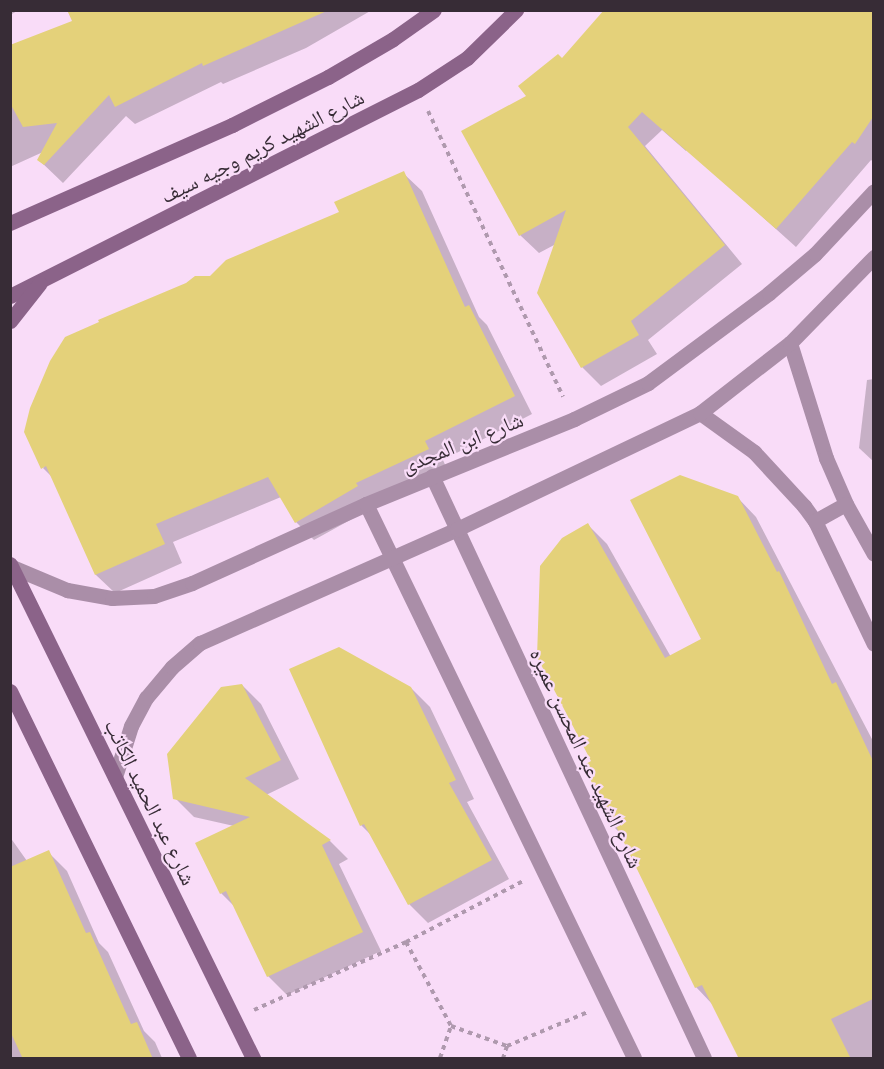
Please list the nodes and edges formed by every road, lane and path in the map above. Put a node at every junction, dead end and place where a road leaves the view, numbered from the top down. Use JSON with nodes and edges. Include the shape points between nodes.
{"nodes":[{"id":1,"x":434,"y":10,"type":"edge"},
{"id":2,"x":516,"y":10,"type":"edge"},
{"id":3,"x":418,"y":90,"type":"junction"},
{"id":4,"x":873,"y":191,"type":"edge"},
{"id":5,"x":10,"y":223,"type":"edge"},
{"id":6,"x":873,"y":256,"type":"edge"},
{"id":7,"x":43,"y":279,"type":"junction"},
{"id":8,"x":10,"y":296,"type":"edge"},
{"id":9,"x":10,"y":321,"type":"edge"},
{"id":10,"x":790,"y":343,"type":"junction"},
{"id":11,"x":700,"y":413,"type":"junction"},
{"id":12,"x":574,"y":420,"type":"junction"},
{"id":13,"x":432,"y":476,"type":"junction"},
{"id":14,"x":366,"y":504,"type":"junction"},
{"id":15,"x":846,"y":504,"type":"junction"},
{"id":16,"x":814,"y":521,"type":"junction"},
{"id":17,"x":457,"y":530,"type":"junction"},
{"id":18,"x":873,"y":554,"type":"edge"},
{"id":19,"x":392,"y":558,"type":"junction"},
{"id":20,"x":11,"y":565,"type":"edge"},
{"id":21,"x":873,"y":644,"type":"edge"},
{"id":22,"x":10,"y":691,"type":"edge"},
{"id":23,"x":10,"y":704,"type":"edge"},
{"id":24,"x":25,"y":720,"type":"junction"},
{"id":25,"x":115,"y":777,"type":"junction"},
{"id":26,"x":544,"y":870,"type":"junction"},
{"id":27,"x":406,"y":942,"type":"junction"},
{"id":28,"x":608,"y":1004,"type":"junction"},
{"id":29,"x":234,"y":1019,"type":"junction"},
{"id":30,"x":451,"y":1026,"type":"junction"},
{"id":31,"x":507,"y":1046,"type":"junction"},
{"id":32,"x":189,"y":1059,"type":"edge"},
{"id":33,"x":253,"y":1059,"type":"edge"},
{"id":34,"x":440,"y":1059,"type":"edge"},
{"id":35,"x":503,"y":1059,"type":"edge"},
{"id":36,"x":634,"y":1059,"type":"edge"},
{"id":37,"x":704,"y":1059,"type":"edge"}],
"edges":[{"from":1,"to":5,"type":"street","name":"شارع الشهيد كريم وجيه سيف","via":[[393,39],[232,125]]},
{"from":2,"to":3,"type":"street","name":"شارع الشهيد كريم وجيه سيف","via":[[467,58]]},
{"from":3,"to":7,"type":"street","name":"شارع الشهيد كريم وجيه سيف"},
{"from":3,"to":12,"type":"path"},
{"from":4,"to":12,"type":"street","name":"شارع ابن المجدى","via":[[815,254],[769,293],[648,383]]},
{"from":6,"to":10,"type":"street"},
{"from":7,"to":8,"type":"street","name":"شارع الشهيد كريم وجيه سيف"},
{"from":7,"to":9,"type":"street"},
{"from":10,"to":11,"type":"street"},
{"from":10,"to":15,"type":"street","via":[[826,458]]},
{"from":11,"to":16,"type":"street","via":[[754,452]]},
{"from":11,"to":17,"type":"street"},
{"from":12,"to":13,"type":"street","name":"شارع ابن المجدى"},
{"from":13,"to":14,"type":"street","name":"شارع ابن المجدى"},
{"from":13,"to":17,"type":"street","name":"شارع الشهيد عبد المحسن عميره"},
{"from":14,"to":19,"type":"street"},
{"from":14,"to":20,"type":"street","name":"شارع ابن المجدى","via":[[192,583],[154,596],[112,598],[67,590]]},
{"from":15,"to":16,"type":"street"},
{"from":15,"to":18,"type":"street"},
{"from":16,"to":21,"type":"street"},
{"from":17,"to":19,"type":"street"},
{"from":17,"to":37,"type":"street","name":"شارع الشهيد عبد المحسن عميره"},
{"from":19,"to":25,"type":"street","via":[[200,643],[146,698],[131,726]]},
{"from":19,"to":26,"type":"street"},
{"from":20,"to":25,"type":"street","name":"شارع عبد الحميد الكاتب"},
{"from":22,"to":24,"type":"street"},
{"from":23,"to":24,"type":"street"},
{"from":24,"to":32,"type":"street"},
{"from":25,"to":29,"type":"street","name":"شارع عبد الحميد الكاتب"},
{"from":26,"to":27,"type":"path"},
{"from":26,"to":28,"type":"street"},
{"from":27,"to":29,"type":"path"},
{"from":27,"to":30,"type":"path"},
{"from":28,"to":31,"type":"path"},
{"from":28,"to":36,"type":"street"},
{"from":29,"to":33,"type":"street","name":"شارع عبد الحميد الكاتب"},
{"from":30,"to":31,"type":"path"},
{"from":30,"to":34,"type":"path"},
{"from":31,"to":35,"type":"path"}]}
